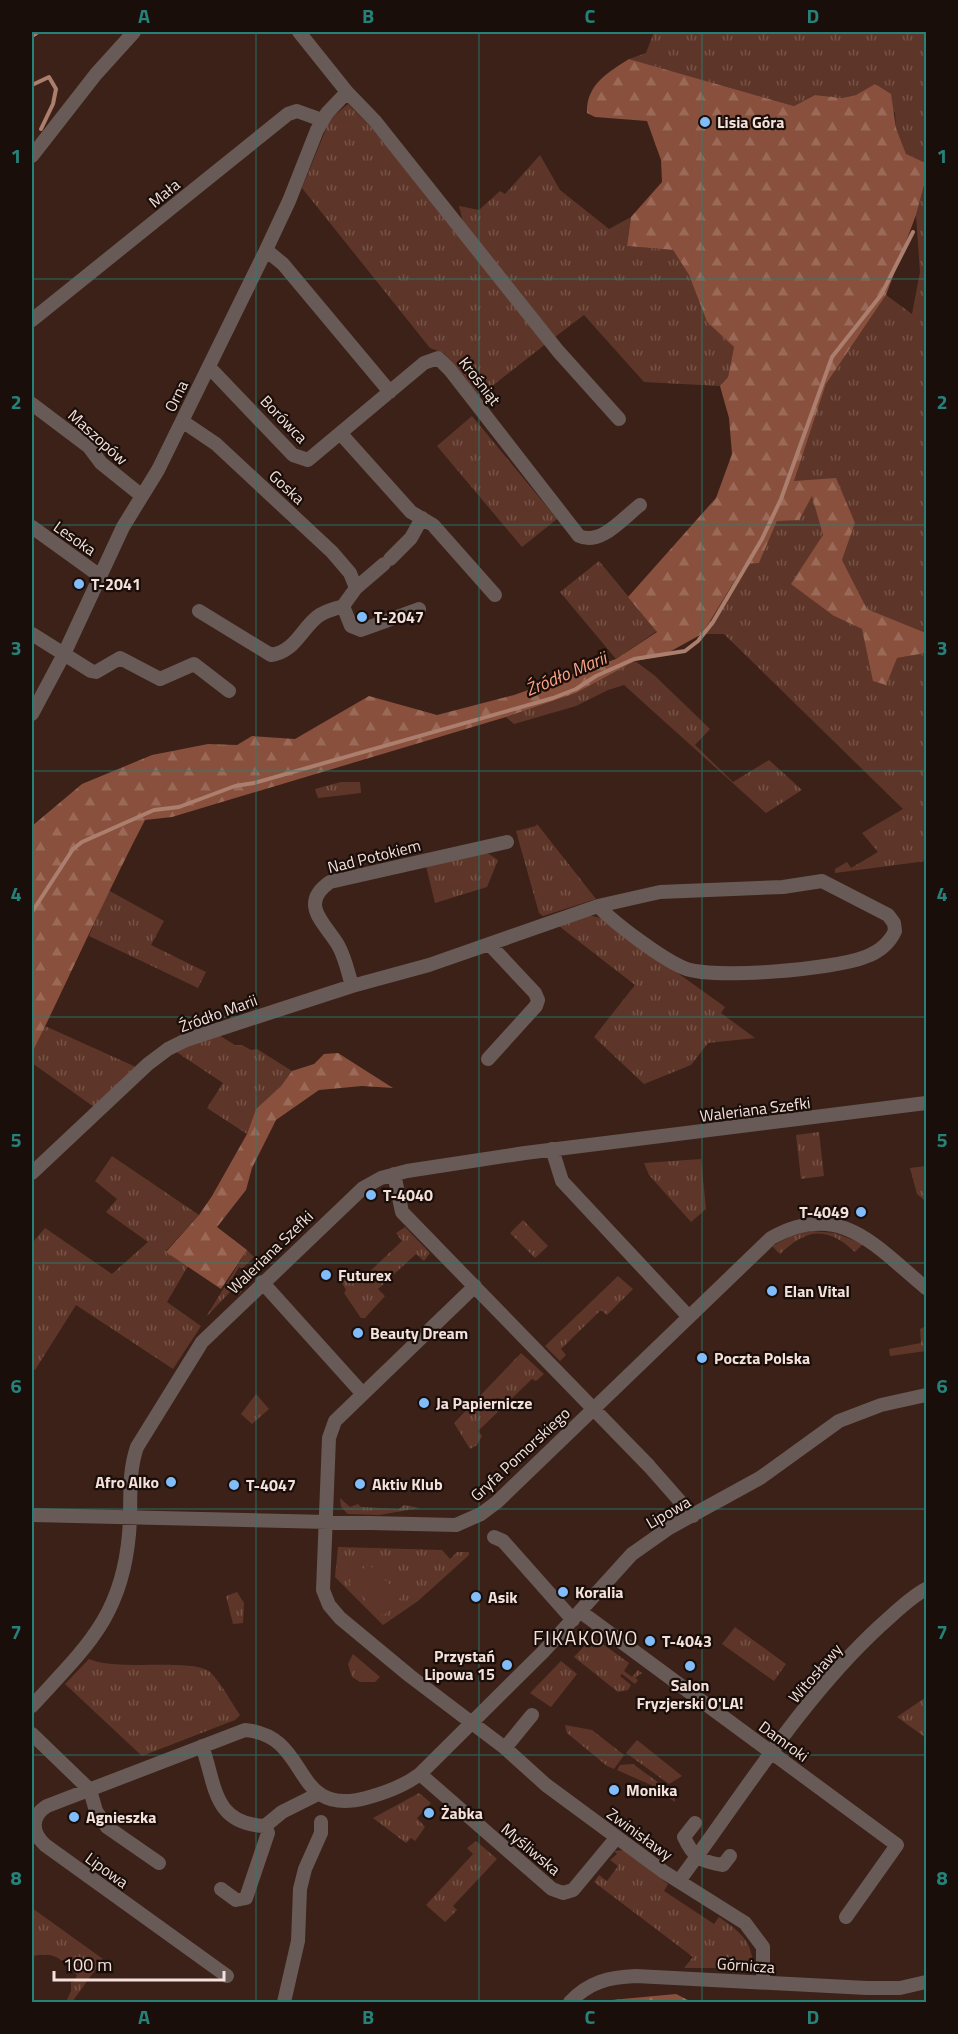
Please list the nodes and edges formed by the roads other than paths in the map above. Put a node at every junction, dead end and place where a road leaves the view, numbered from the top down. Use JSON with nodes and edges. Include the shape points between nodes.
{"nodes":[{"id":1,"x":134,"y":32,"type":"edge"},
{"id":2,"x":299,"y":32,"type":"edge"},
{"id":3,"x":347,"y":92,"type":"junction"},
{"id":4,"x":322,"y":120,"type":"junction"},
{"id":5,"x":32,"y":156,"type":"edge"},
{"id":6,"x":266,"y":250,"type":"junction"},
{"id":7,"x":32,"y":320,"type":"edge"},
{"id":8,"x":208,"y":367,"type":"junction"},
{"id":9,"x":390,"y":392,"type":"junction"},
{"id":10,"x":32,"y":404,"type":"edge"},
{"id":11,"x":619,"y":419,"type":"dead end"},
{"id":12,"x":182,"y":421,"type":"junction"},
{"id":13,"x":341,"y":434,"type":"junction"},
{"id":14,"x":142,"y":496,"type":"junction"},
{"id":15,"x":640,"y":506,"type":"dead end"},
{"id":16,"x":422,"y":518,"type":"junction"},
{"id":17,"x":32,"y":528,"type":"edge"},
{"id":18,"x":100,"y":576,"type":"junction"},
{"id":19,"x":356,"y":588,"type":"junction"},
{"id":20,"x":495,"y":595,"type":"dead end"},
{"id":21,"x":343,"y":606,"type":"junction"},
{"id":22,"x":419,"y":609,"type":"dead end"},
{"id":23,"x":199,"y":611,"type":"dead end"},
{"id":24,"x":32,"y":634,"type":"edge"},
{"id":25,"x":64,"y":654,"type":"junction"},
{"id":26,"x":229,"y":691,"type":"dead end"},
{"id":27,"x":32,"y":714,"type":"edge"},
{"id":28,"x":507,"y":842,"type":"dead end"},
{"id":29,"x":598,"y":906,"type":"junction"},
{"id":30,"x":490,"y":945,"type":"junction"},
{"id":31,"x":352,"y":986,"type":"junction"},
{"id":32,"x":488,"y":1059,"type":"dead end"},
{"id":33,"x":927,"y":1103,"type":"edge"},
{"id":34,"x":552,"y":1149,"type":"junction"},
{"id":35,"x":32,"y":1173,"type":"edge"},
{"id":36,"x":394,"y":1174,"type":"junction"},
{"id":37,"x":262,"y":1282,"type":"junction"},
{"id":38,"x":475,"y":1286,"type":"junction"},
{"id":39,"x":927,"y":1288,"type":"edge"},
{"id":40,"x":689,"y":1317,"type":"junction"},
{"id":41,"x":362,"y":1393,"type":"junction"},
{"id":42,"x":927,"y":1395,"type":"edge"},
{"id":43,"x":592,"y":1409,"type":"junction"},
{"id":44,"x":32,"y":1515,"type":"edge"},
{"id":45,"x":693,"y":1516,"type":"junction"},
{"id":46,"x":129,"y":1517,"type":"junction"},
{"id":47,"x":325,"y":1523,"type":"junction"},
{"id":48,"x":494,"y":1537,"type":"dead end"},
{"id":49,"x":927,"y":1589,"type":"edge"},
{"id":50,"x":577,"y":1616,"type":"junction"},
{"id":51,"x":32,"y":1706,"type":"edge"},
{"id":52,"x":532,"y":1715,"type":"dead end"},
{"id":53,"x":471,"y":1723,"type":"junction"},
{"id":54,"x":32,"y":1734,"type":"edge"},
{"id":55,"x":202,"y":1746,"type":"junction"},
{"id":56,"x":505,"y":1748,"type":"junction"},
{"id":57,"x":773,"y":1753,"type":"junction"},
{"id":58,"x":420,"y":1774,"type":"junction"},
{"id":59,"x":90,"y":1790,"type":"junction"},
{"id":60,"x":318,"y":1794,"type":"junction"},
{"id":61,"x":321,"y":1822,"type":"dead end"},
{"id":62,"x":695,"y":1823,"type":"dead end"},
{"id":63,"x":265,"y":1826,"type":"junction"},
{"id":64,"x":617,"y":1838,"type":"junction"},
{"id":65,"x":730,"y":1856,"type":"dead end"},
{"id":66,"x":696,"y":1858,"type":"junction"},
{"id":67,"x":159,"y":1863,"type":"dead end"},
{"id":68,"x":679,"y":1881,"type":"junction"},
{"id":69,"x":221,"y":1889,"type":"dead end"},
{"id":70,"x":846,"y":1917,"type":"dead end"},
{"id":71,"x":227,"y":1976,"type":"dead end"},
{"id":72,"x":763,"y":1982,"type":"junction"},
{"id":73,"x":927,"y":1982,"type":"edge"},
{"id":74,"x":284,"y":2002,"type":"edge"},
{"id":75,"x":570,"y":2002,"type":"edge"}],
"edges":[{"from":1,"to":5,"type":"street"},
{"from":2,"to":3,"type":"street"},
{"from":3,"to":4,"type":"street","name":"Orna"},
{"from":3,"to":11,"type":"street","via":[[382,130],[558,351]]},
{"from":4,"to":6,"type":"street","name":"Orna"},
{"from":4,"to":7,"type":"street","name":"Mała","via":[[297,111],[288,114]]},
{"from":6,"to":8,"type":"street","name":"Orna"},
{"from":6,"to":9,"type":"street","via":[[283,264]]},
{"from":8,"to":12,"type":"street","name":"Orna"},
{"from":8,"to":13,"type":"street","name":"Borówca","via":[[300,459],[315,456]]},
{"from":9,"to":13,"type":"street","name":"Borówca"},
{"from":9,"to":15,"type":"street","name":"Krośniąt","via":[[431,359],[438,358],[579,536],[592,540],[600,537]]},
{"from":10,"to":14,"type":"street","name":"Maszopów","via":[[89,447],[101,463]]},
{"from":12,"to":14,"type":"street","name":"Orna"},
{"from":12,"to":19,"type":"street","name":"Goska","via":[[216,444],[332,552],[350,573]]},
{"from":13,"to":16,"type":"street","via":[[411,512]]},
{"from":14,"to":18,"type":"street","name":"Orna"},
{"from":16,"to":19,"type":"street","via":[[411,538]]},
{"from":16,"to":20,"type":"street","via":[[433,525]]},
{"from":17,"to":18,"type":"street","name":"Lesoka"},
{"from":18,"to":25,"type":"street","name":"Orna"},
{"from":19,"to":21,"type":"street"},
{"from":21,"to":22,"type":"street","via":[[351,626],[361,630]]},
{"from":21,"to":23,"type":"street","via":[[318,615],[287,651],[271,655]]},
{"from":24,"to":25,"type":"street"},
{"from":25,"to":26,"type":"street","via":[[96,672],[120,658],[160,679],[194,664]]},
{"from":25,"to":27,"type":"street","name":"Orna"},
{"from":28,"to":31,"type":"street","name":"Nad Potokiem","via":[[330,882],[321,888],[315,906],[318,918],[338,944]]},
{"from":29,"to":29,"type":"street","name":"Źródło Marii","via":[[683,968],[720,975],[832,965],[864,957],[891,941],[896,931],[888,915],[822,881],[783,887],[660,892]]},
{"from":29,"to":30,"type":"street","name":"Źródło Marii"},
{"from":30,"to":31,"type":"street","name":"Źródło Marii"},
{"from":30,"to":32,"type":"street","via":[[538,1000]]},
{"from":31,"to":35,"type":"street","name":"Źródło Marii","via":[[216,1028],[168,1049]]},
{"from":33,"to":34,"type":"street","name":"Waleriana Szefki"},
{"from":34,"to":36,"type":"street","name":"Waleriana Szefki"},
{"from":34,"to":40,"type":"street","via":[[562,1181]]},
{"from":36,"to":37,"type":"street","name":"Waleriana Szefki","via":[[363,1188]]},
{"from":36,"to":38,"type":"street","name":"Gryfa Pomorskiego","via":[[402,1212]]},
{"from":37,"to":41,"type":"street"},
{"from":37,"to":46,"type":"street","name":"Waleriana Szefki","via":[[196,1350],[137,1447],[131,1465]]},
{"from":38,"to":41,"type":"street"},
{"from":38,"to":43,"type":"street","name":"Gryfa Pomorskiego"},
{"from":39,"to":40,"type":"street","name":"Gryfa Pomorskiego","via":[[847,1227],[806,1224],[771,1238]]},
{"from":40,"to":43,"type":"street","name":"Gryfa Pomorskiego"},
{"from":41,"to":47,"type":"street","via":[[340,1414],[332,1429]]},
{"from":42,"to":45,"type":"street","name":"Lipowa","via":[[881,1405],[839,1421],[760,1478]]},
{"from":43,"to":45,"type":"street","name":"Gryfa Pomorskiego"},
{"from":43,"to":47,"type":"street","name":"Gryfa Pomorskiego","via":[[489,1509],[469,1520],[448,1527]]},
{"from":44,"to":46,"type":"street","name":"Gryfa Pomorskiego"},
{"from":45,"to":50,"type":"street","name":"Lipowa","via":[[632,1554]]},
{"from":46,"to":47,"type":"street","name":"Gryfa Pomorskiego"},
{"from":46,"to":51,"type":"street","via":[[124,1573],[112,1607],[86,1648]]},
{"from":47,"to":53,"type":"street","via":[[323,1590],[333,1611]]},
{"from":48,"to":50,"type":"street"},
{"from":49,"to":57,"type":"street","name":"Witosławy","via":[[915,1594],[865,1641],[807,1705]]},
{"from":50,"to":53,"type":"street","name":"Lipowa"},
{"from":50,"to":57,"type":"street","name":"Damroki"},
{"from":52,"to":56,"type":"street"},
{"from":53,"to":56,"type":"street","name":"Zwinisławy"},
{"from":53,"to":58,"type":"street"},
{"from":54,"to":59,"type":"street"},
{"from":55,"to":59,"type":"street","name":"Lipowa"},
{"from":55,"to":60,"type":"street","name":"Lipowa","via":[[237,1731],[258,1731],[286,1749]]},
{"from":55,"to":63,"type":"street","via":[[218,1800],[226,1812],[239,1821]]},
{"from":56,"to":64,"type":"street","name":"Zwinisławy","via":[[546,1785]]},
{"from":57,"to":66,"type":"street","name":"Witosławy"},
{"from":57,"to":70,"type":"street","name":"Damroki","via":[[897,1845]]},
{"from":58,"to":60,"type":"street","via":[[390,1791],[357,1800],[342,1801]]},
{"from":58,"to":64,"type":"street","name":"Myśliwska","via":[[552,1890],[573,1890]]},
{"from":59,"to":67,"type":"street","via":[[106,1827]]},
{"from":59,"to":71,"type":"street","name":"Lipowa","via":[[38,1811],[34,1826],[40,1840]]},
{"from":60,"to":63,"type":"street","via":[[282,1812]]},
{"from":61,"to":74,"type":"street","via":[[321,1833],[300,1889],[298,1941]]},
{"from":62,"to":66,"type":"street","via":[[684,1837]]},
{"from":63,"to":69,"type":"street","via":[[268,1833],[246,1898],[236,1900]]},
{"from":64,"to":68,"type":"street","name":"Zwinisławy"},
{"from":65,"to":66,"type":"street","via":[[723,1865]]},
{"from":66,"to":68,"type":"street","name":"Witosławy"},
{"from":68,"to":72,"type":"street","name":"Zwinisławy","via":[[752,1929],[764,1953]]},
{"from":72,"to":73,"type":"street","name":"Górnicza","via":[[900,1988]]},
{"from":72,"to":75,"type":"street","name":"Górnicza","via":[[614,1977],[586,1988]]}]}
